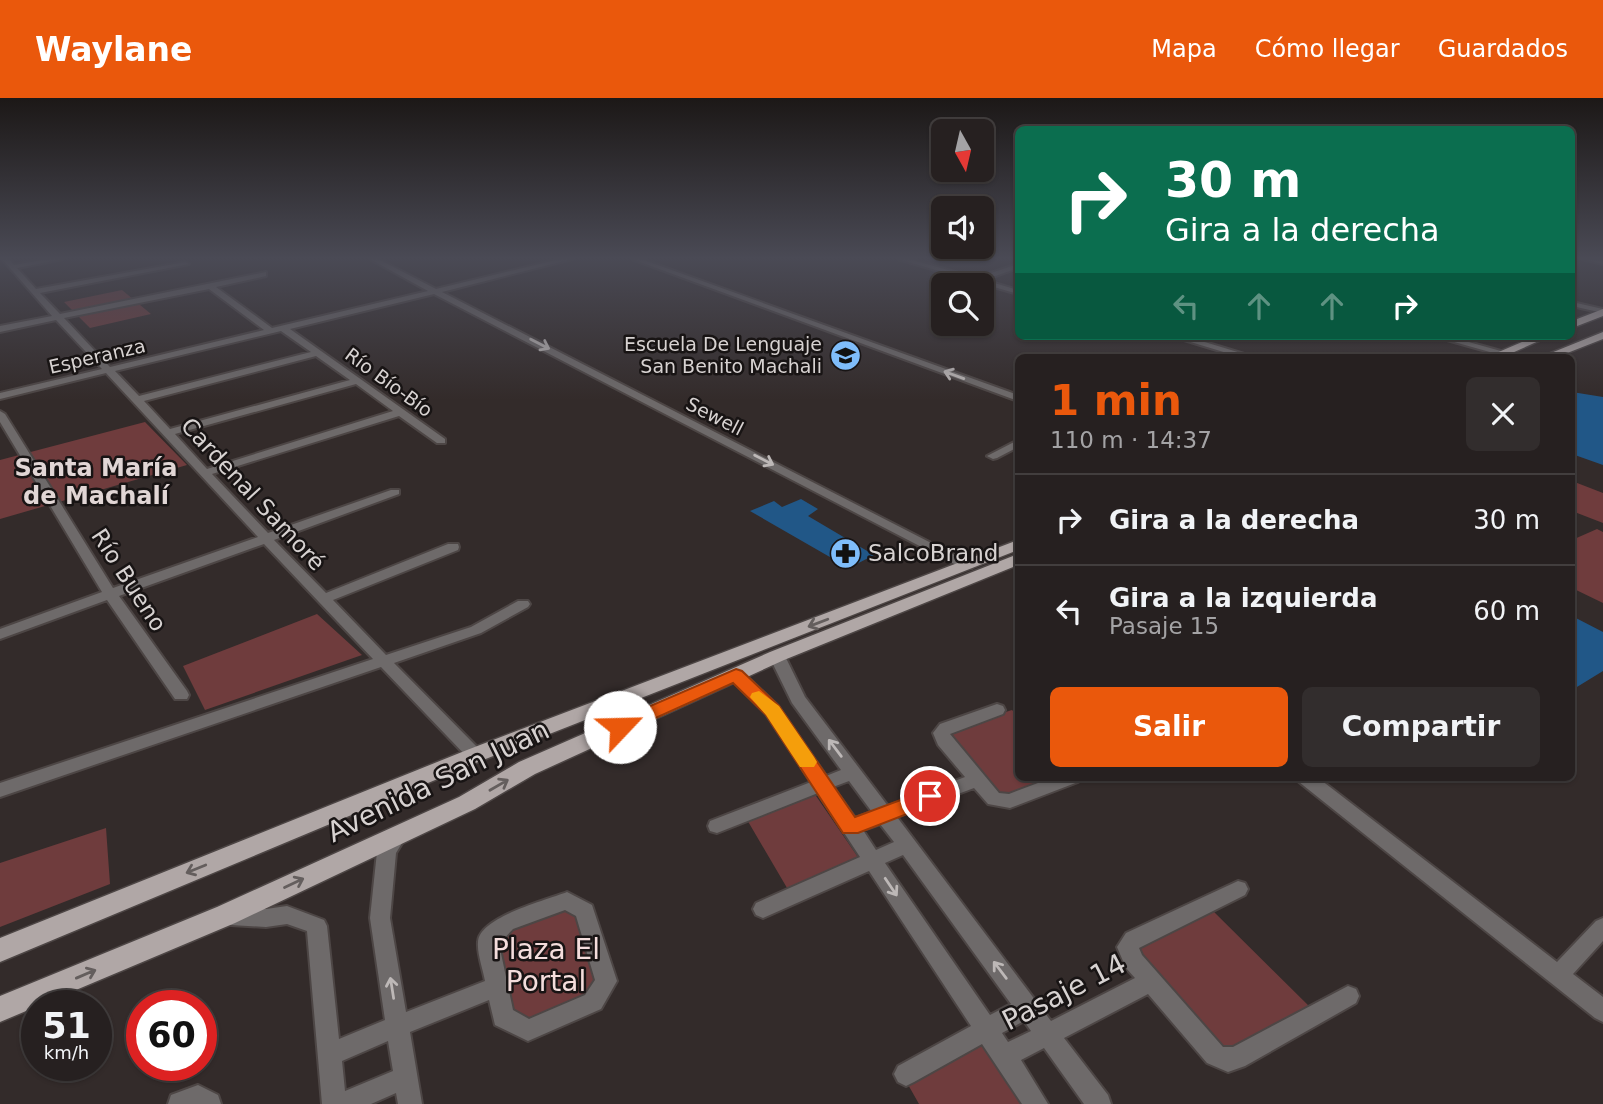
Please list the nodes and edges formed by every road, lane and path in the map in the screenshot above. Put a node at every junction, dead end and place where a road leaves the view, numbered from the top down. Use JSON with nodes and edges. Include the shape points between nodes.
{"nodes":[{"id":1,"x":46,"y":306,"type":"edge"},
{"id":2,"x":110,"y":306,"type":"edge"},
{"id":3,"x":237,"y":306,"type":"edge"},
{"id":4,"x":372,"y":306,"type":"edge"},
{"id":5,"x":467,"y":306,"type":"edge"},
{"id":6,"x":764,"y":306,"type":"edge"},
{"id":7,"x":1580,"y":306,"type":"edge"},
{"id":8,"x":1603,"y":312,"type":"edge"},
{"id":9,"x":55,"y":317,"type":"junction"},
{"id":10,"x":1575,"y":324,"type":"edge"},
{"id":11,"x":283,"y":328,"type":"junction"},
{"id":12,"x":0,"y":329,"type":"edge"},
{"id":13,"x":271,"y":331,"type":"junction"},
{"id":14,"x":1603,"y":335,"type":"edge"},
{"id":15,"x":1189,"y":340,"type":"edge"},
{"id":16,"x":1450,"y":340,"type":"edge"},
{"id":17,"x":1535,"y":340,"type":"edge"},
{"id":18,"x":1525,"y":344,"type":"junction"},
{"id":19,"x":1562,"y":351,"type":"junction"},
{"id":20,"x":318,"y":353,"type":"junction"},
{"id":21,"x":1239,"y":354,"type":"edge"},
{"id":22,"x":1496,"y":354,"type":"edge"},
{"id":23,"x":1501,"y":354,"type":"edge"},
{"id":24,"x":1554,"y":354,"type":"edge"},
{"id":25,"x":108,"y":370,"type":"junction"},
{"id":26,"x":357,"y":381,"type":"junction"},
{"id":27,"x":0,"y":396,"type":"edge"},
{"id":28,"x":1015,"y":397,"type":"edge"},
{"id":29,"x":136,"y":400,"type":"junction"},
{"id":30,"x":401,"y":412,"type":"junction"},
{"id":31,"x":0,"y":414,"type":"edge"},
{"id":32,"x":167,"y":433,"type":"junction"},
{"id":33,"x":441,"y":441,"type":"dead end"},
{"id":34,"x":1015,"y":445,"type":"edge"},
{"id":35,"x":993,"y":456,"type":"dead end"},
{"id":36,"x":204,"y":473,"type":"junction"},
{"id":37,"x":395,"y":492,"type":"dead end"},
{"id":38,"x":265,"y":539,"type":"junction"},
{"id":39,"x":1015,"y":546,"type":"edge"},
{"id":40,"x":453,"y":547,"type":"dead end"},
{"id":41,"x":1015,"y":560,"type":"edge"},
{"id":42,"x":967,"y":565,"type":"junction"},
{"id":43,"x":110,"y":594,"type":"junction"},
{"id":44,"x":323,"y":599,"type":"junction"},
{"id":45,"x":523,"y":604,"type":"dead end"},
{"id":46,"x":0,"y":634,"type":"edge"},
{"id":47,"x":777,"y":656,"type":"junction"},
{"id":48,"x":381,"y":659,"type":"junction"},
{"id":49,"x":736,"y":675,"type":"junction"},
{"id":50,"x":181,"y":695,"type":"dead end"},
{"id":51,"x":997,"y":710,"type":"dead end"},
{"id":52,"x":475,"y":755,"type":"junction"},
{"id":53,"x":853,"y":772,"type":"junction"},
{"id":54,"x":977,"y":780,"type":"junction"},
{"id":55,"x":1061,"y":781,"type":"edge"},
{"id":56,"x":1310,"y":781,"type":"edge"},
{"id":57,"x":822,"y":785,"type":"junction"},
{"id":58,"x":0,"y":790,"type":"edge"},
{"id":59,"x":883,"y":813,"type":"junction"},
{"id":60,"x":717,"y":826,"type":"dead end"},
{"id":61,"x":851,"y":827,"type":"junction"},
{"id":62,"x":398,"y":834,"type":"junction"},
{"id":63,"x":906,"y":845,"type":"junction"},
{"id":64,"x":872,"y":859,"type":"junction"},
{"id":65,"x":1238,"y":889,"type":"dead end"},
{"id":66,"x":763,"y":909,"type":"dead end"},
{"id":67,"x":226,"y":915,"type":"junction"},
{"id":68,"x":1603,"y":927,"type":"edge"},
{"id":69,"x":0,"y":950,"type":"edge"},
{"id":70,"x":1558,"y":975,"type":"junction"},
{"id":71,"x":1151,"y":981,"type":"junction"},
{"id":72,"x":497,"y":986,"type":"junction"},
{"id":73,"x":1348,"y":996,"type":"dead end"},
{"id":74,"x":1027,"y":1007,"type":"junction"},
{"id":75,"x":0,"y":1009,"type":"edge"},
{"id":76,"x":1603,"y":1011,"type":"edge"},
{"id":77,"x":397,"y":1024,"type":"junction"},
{"id":78,"x":987,"y":1030,"type":"junction"},
{"id":79,"x":1046,"y":1033,"type":"junction"},
{"id":80,"x":330,"y":1054,"type":"junction"},
{"id":81,"x":1004,"y":1056,"type":"junction"},
{"id":82,"x":906,"y":1074,"type":"dead end"},
{"id":83,"x":406,"y":1077,"type":"junction"},
{"id":84,"x":180,"y":1104,"type":"edge"},
{"id":85,"x":209,"y":1104,"type":"edge"},
{"id":86,"x":334,"y":1104,"type":"edge"},
{"id":87,"x":343,"y":1104,"type":"edge"},
{"id":88,"x":410,"y":1104,"type":"edge"},
{"id":89,"x":1037,"y":1104,"type":"edge"},
{"id":90,"x":1099,"y":1104,"type":"edge"}],
"edges":[{"from":1,"to":9,"type":"street","name":"Cardenal Samoré"},
{"from":2,"to":9,"type":"street"},
{"from":3,"to":13,"type":"street"},
{"from":4,"to":11,"type":"street","name":"Esperanza"},
{"from":5,"to":42,"type":"street","name":"Sewell","one_way":true},
{"from":28,"to":6,"type":"street","one_way":true},
{"from":7,"to":8,"type":"street"},
{"from":8,"to":10,"type":"main road"},
{"from":9,"to":12,"type":"street"},
{"from":9,"to":25,"type":"street","name":"Cardenal Samoré"},
{"from":11,"to":13,"type":"street","name":"Esperanza"},
{"from":11,"to":20,"type":"street","name":"Río Bío-Bío"},
{"from":13,"to":25,"type":"street","name":"Esperanza"},
{"from":14,"to":19,"type":"main road"},
{"from":15,"to":21,"type":"street"},
{"from":16,"to":22,"type":"street"},
{"from":17,"to":18,"type":"main road"},
{"from":18,"to":19,"type":"main road","via":[[1548,343]]},
{"from":18,"to":23,"type":"main road"},
{"from":19,"to":24,"type":"main road"},
{"from":20,"to":26,"type":"street","name":"Río Bío-Bío"},
{"from":20,"to":29,"type":"street"},
{"from":25,"to":27,"type":"street","name":"Esperanza"},
{"from":25,"to":29,"type":"street","name":"Cardenal Samoré"},
{"from":26,"to":30,"type":"street","name":"Río Bío-Bío"},
{"from":26,"to":32,"type":"street"},
{"from":29,"to":32,"type":"street","name":"Cardenal Samoré"},
{"from":30,"to":33,"type":"street","name":"Río Bío-Bío"},
{"from":30,"to":36,"type":"street"},
{"from":31,"to":43,"type":"street","name":"Río Bueno"},
{"from":32,"to":36,"type":"street","name":"Cardenal Samoré"},
{"from":34,"to":35,"type":"street"},
{"from":36,"to":38,"type":"street","name":"Cardenal Samoré"},
{"from":37,"to":38,"type":"street"},
{"from":38,"to":43,"type":"street"},
{"from":38,"to":44,"type":"street","name":"Cardenal Samoré"},
{"from":39,"to":42,"type":"main road","name":"Avenida San Juan"},
{"from":40,"to":44,"type":"street"},
{"from":41,"to":47,"type":"main road","name":"Avenida San Juan"},
{"from":42,"to":52,"type":"main road","name":"Avenida San Juan","one_way":true},
{"from":43,"to":46,"type":"street"},
{"from":43,"to":50,"type":"street","name":"Río Bueno"},
{"from":44,"to":48,"type":"street","name":"Cardenal Samoré"},
{"from":45,"to":48,"type":"street","via":[[476,630]]},
{"from":47,"to":49,"type":"main road","name":"Avenida San Juan"},
{"from":53,"to":47,"type":"street","one_way":true,"via":[[798,699]]},
{"from":48,"to":52,"type":"street","name":"Cardenal Samoré"},
{"from":48,"to":58,"type":"street"},
{"from":49,"to":57,"type":"street","via":[[772,710]]},
{"from":62,"to":49,"type":"main road","name":"Avenida San Juan","one_way":true,"via":[[467,803],[527,768]]},
{"from":51,"to":54,"type":"street","via":[[941,733]]},
{"from":52,"to":69,"type":"main road","name":"Avenida San Juan","one_way":true},
{"from":53,"to":57,"type":"street"},
{"from":53,"to":59,"type":"street"},
{"from":54,"to":55,"type":"street","via":[[994,799],[1003,802]]},
{"from":54,"to":59,"type":"street"},
{"from":56,"to":70,"type":"street"},
{"from":57,"to":60,"type":"street"},
{"from":57,"to":61,"type":"street"},
{"from":59,"to":61,"type":"street"},
{"from":59,"to":63,"type":"street"},
{"from":61,"to":64,"type":"street"},
{"from":67,"to":62,"type":"main road","name":"Avenida San Juan","one_way":true},
{"from":77,"to":62,"type":"street","one_way":true,"via":[[380,900],[387,852]]},
{"from":63,"to":64,"type":"street"},
{"from":74,"to":63,"type":"street","one_way":true},
{"from":64,"to":66,"type":"street"},
{"from":64,"to":78,"type":"street","one_way":true},
{"from":65,"to":71,"type":"street","via":[[1133,940],[1128,947],[1134,961]]},
{"from":75,"to":67,"type":"main road","name":"Avenida San Juan","one_way":true},
{"from":67,"to":80,"type":"street","via":[[287,915],[317,926]]},
{"from":68,"to":70,"type":"street"},
{"from":70,"to":76,"type":"street"},
{"from":71,"to":73,"type":"street","via":[[1215,1055],[1228,1060]]},
{"from":71,"to":79,"type":"street","name":"Pasaje 14"},
{"from":72,"to":72,"type":"street","via":[[503,1017],[528,1030],[593,1002],[606,981],[585,911],[567,901],[506,923],[488,942]]},
{"from":72,"to":77,"type":"street"},
{"from":74,"to":78,"type":"street"},
{"from":74,"to":79,"type":"street"},
{"from":77,"to":80,"type":"street"},
{"from":77,"to":83,"type":"street"},
{"from":78,"to":81,"type":"street"},
{"from":78,"to":82,"type":"street"},
{"from":79,"to":81,"type":"street","name":"Pasaje 14"},
{"from":79,"to":90,"type":"street"},
{"from":80,"to":86,"type":"street"},
{"from":81,"to":89,"type":"street"},
{"from":83,"to":87,"type":"street"},
{"from":83,"to":88,"type":"street"},
{"from":84,"to":85,"type":"street","via":[[198,1097]]}]}
